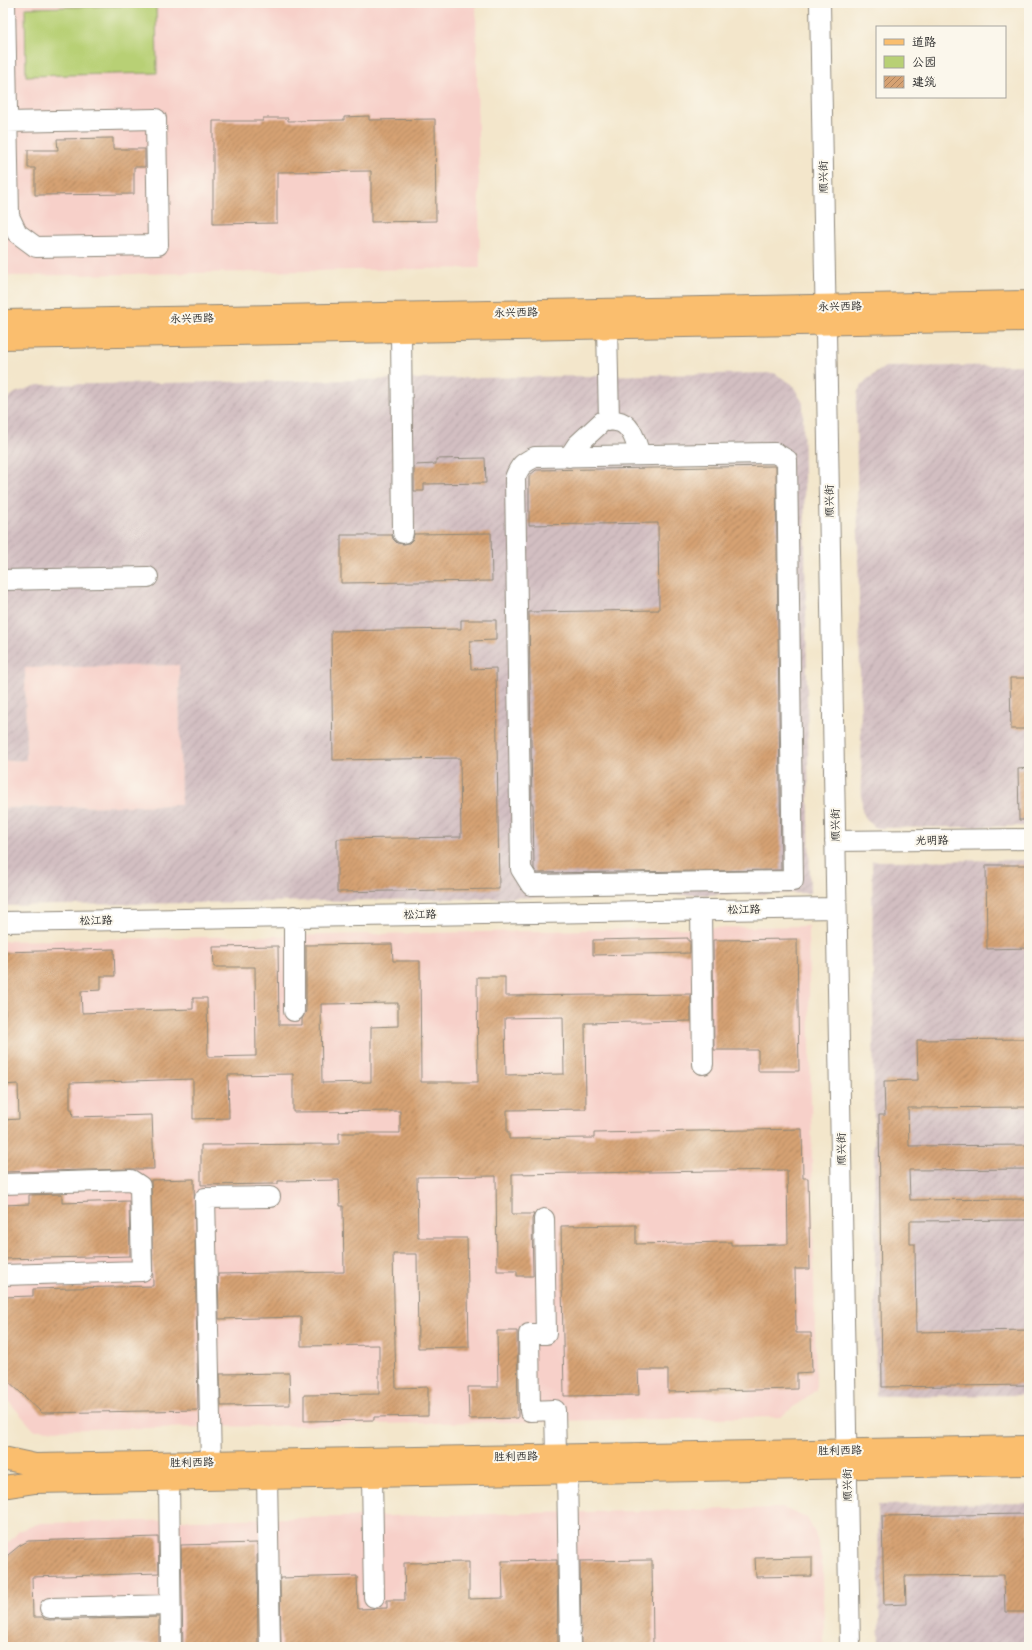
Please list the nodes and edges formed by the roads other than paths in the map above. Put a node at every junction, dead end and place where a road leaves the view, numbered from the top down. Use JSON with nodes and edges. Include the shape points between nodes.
{"nodes":[{"id":1,"x":820,"y":3,"type":"edge"},
{"id":2,"x":5,"y":11,"type":"edge"},
{"id":3,"x":7,"y":122,"type":"junction"},
{"id":4,"x":1029,"y":302,"type":"edge"},
{"id":5,"x":826,"y":315,"type":"junction"},
{"id":6,"x":1029,"y":320,"type":"edge"},
{"id":7,"x":3,"y":321,"type":"edge"},
{"id":8,"x":607,"y":328,"type":"junction"},
{"id":9,"x":400,"y":332,"type":"junction"},
{"id":10,"x":3,"y":338,"type":"edge"},
{"id":11,"x":609,"y":421,"type":"junction"},
{"id":12,"x":640,"y":455,"type":"junction"},
{"id":13,"x":569,"y":456,"type":"junction"},
{"id":14,"x":403,"y":532,"type":"dead end"},
{"id":15,"x":148,"y":577,"type":"dead end"},
{"id":16,"x":3,"y":580,"type":"edge"},
{"id":17,"x":1029,"y":838,"type":"edge"},
{"id":18,"x":835,"y":841,"type":"junction"},
{"id":19,"x":836,"y":908,"type":"junction"},
{"id":20,"x":701,"y":910,"type":"junction"},
{"id":21,"x":294,"y":916,"type":"junction"},
{"id":22,"x":3,"y":922,"type":"edge"},
{"id":23,"x":294,"y":1010,"type":"dead end"},
{"id":24,"x":703,"y":1064,"type":"dead end"},
{"id":25,"x":3,"y":1184,"type":"edge"},
{"id":26,"x":270,"y":1197,"type":"dead end"},
{"id":27,"x":544,"y":1219,"type":"dead end"},
{"id":28,"x":3,"y":1275,"type":"edge"},
{"id":29,"x":1029,"y":1447,"type":"edge"},
{"id":30,"x":3,"y":1458,"type":"edge"},
{"id":31,"x":847,"y":1459,"type":"junction"},
{"id":32,"x":211,"y":1462,"type":"junction"},
{"id":33,"x":561,"y":1464,"type":"junction"},
{"id":34,"x":1029,"y":1464,"type":"edge"},
{"id":35,"x":372,"y":1476,"type":"junction"},
{"id":36,"x":267,"y":1477,"type":"junction"},
{"id":37,"x":169,"y":1479,"type":"junction"},
{"id":38,"x":3,"y":1487,"type":"edge"},
{"id":39,"x":374,"y":1598,"type":"dead end"},
{"id":40,"x":170,"y":1606,"type":"junction"},
{"id":41,"x":50,"y":1608,"type":"dead end"},
{"id":42,"x":171,"y":1647,"type":"edge"},
{"id":43,"x":270,"y":1647,"type":"edge"},
{"id":44,"x":570,"y":1647,"type":"edge"},
{"id":45,"x":850,"y":1647,"type":"edge"}],
"edges":[{"from":1,"to":5,"type":"street","name":"顺兴街"},
{"from":2,"to":3,"type":"street"},
{"from":3,"to":3,"type":"street","via":[[156,119],[158,245],[36,247],[26,241],[17,233],[9,216]]},
{"from":4,"to":5,"type":"main road","name":"永兴西路"},
{"from":5,"to":6,"type":"main road","name":"永兴西路"},
{"from":5,"to":7,"type":"main road","name":"永兴西路"},
{"from":5,"to":8,"type":"main road","name":"永兴西路"},
{"from":5,"to":18,"type":"street","name":"顺兴街"},
{"from":8,"to":9,"type":"main road","name":"永兴西路"},
{"from":8,"to":11,"type":"street"},
{"from":9,"to":10,"type":"main road","name":"永兴西路"},
{"from":9,"to":14,"type":"street"},
{"from":11,"to":12,"type":"street","via":[[616,420],[627,426]]},
{"from":11,"to":13,"type":"street","via":[[603,421],[589,433]]},
{"from":12,"to":13,"type":"street"},
{"from":12,"to":13,"type":"street","via":[[775,453],[787,460],[793,881],[530,885],[521,869],[515,478],[519,467],[535,457]]},
{"from":15,"to":16,"type":"street"},
{"from":17,"to":18,"type":"street","name":"光明路"},
{"from":18,"to":19,"type":"street","name":"顺兴街"},
{"from":19,"to":20,"type":"street","name":"松江路"},
{"from":19,"to":31,"type":"street","name":"顺兴街"},
{"from":20,"to":21,"type":"street","name":"松江路"},
{"from":20,"to":24,"type":"street"},
{"from":21,"to":22,"type":"street","name":"松江路"},
{"from":21,"to":23,"type":"street"},
{"from":25,"to":28,"type":"street","via":[[131,1180],[140,1186],[142,1271]]},
{"from":26,"to":32,"type":"street","via":[[205,1198]]},
{"from":27,"to":33,"type":"street","via":[[546,1334],[529,1334],[530,1411],[555,1410]]},
{"from":29,"to":31,"type":"main road","name":"胜利西路"},
{"from":30,"to":32,"type":"main road","name":"胜利西路","via":[[35,1465]]},
{"from":31,"to":33,"type":"main road","name":"胜利西路"},
{"from":31,"to":34,"type":"main road","name":"胜利西路"},
{"from":31,"to":45,"type":"street","name":"顺兴街"},
{"from":32,"to":33,"type":"main road","name":"胜利西路"},
{"from":33,"to":35,"type":"main road","name":"胜利西路"},
{"from":33,"to":44,"type":"street"},
{"from":35,"to":36,"type":"main road","name":"胜利西路"},
{"from":35,"to":39,"type":"street"},
{"from":36,"to":37,"type":"main road","name":"胜利西路"},
{"from":36,"to":43,"type":"street"},
{"from":37,"to":38,"type":"main road","name":"胜利西路","via":[[35,1482]]},
{"from":37,"to":40,"type":"street"},
{"from":40,"to":41,"type":"street"},
{"from":40,"to":42,"type":"street"}]}
